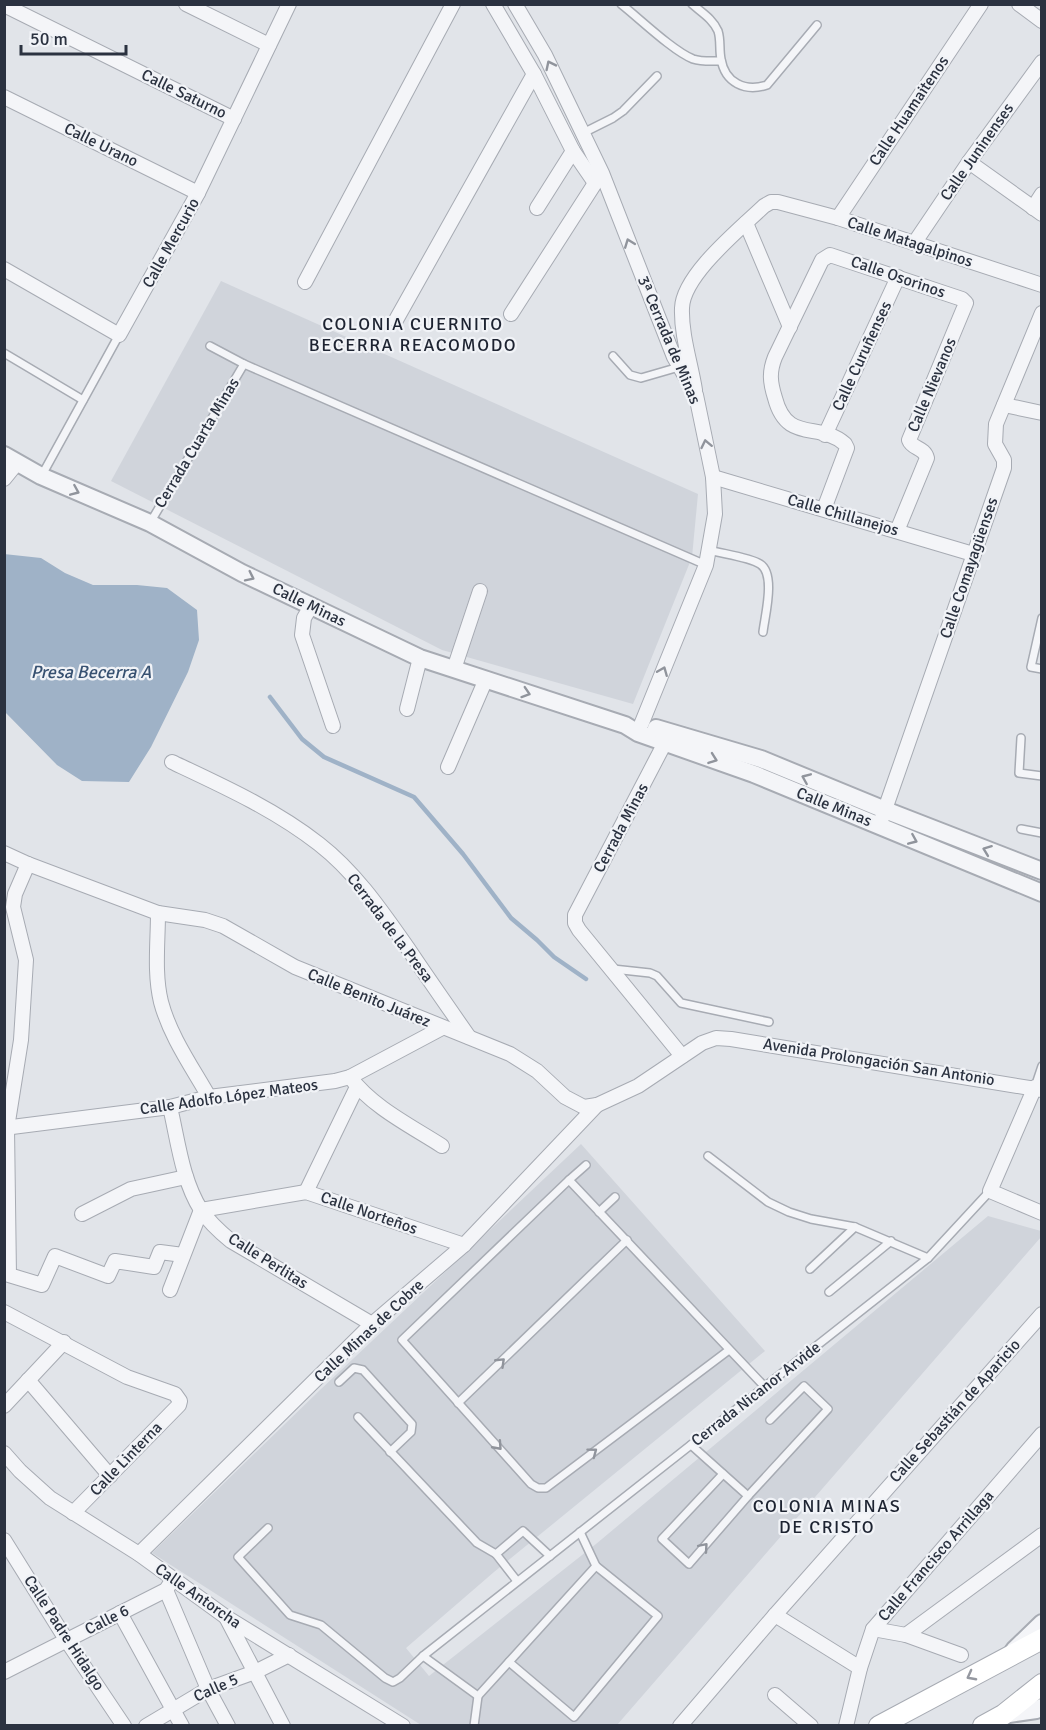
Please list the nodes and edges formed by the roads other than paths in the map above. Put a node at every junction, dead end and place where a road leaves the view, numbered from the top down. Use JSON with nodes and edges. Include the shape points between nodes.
{"nodes":[{"id":1,"x":186,"y":4,"type":"edge"},
{"id":2,"x":289,"y":4,"type":"edge"},
{"id":3,"x":453,"y":4,"type":"edge"},
{"id":4,"x":493,"y":4,"type":"edge"},
{"id":5,"x":515,"y":4,"type":"edge"},
{"id":6,"x":621,"y":4,"type":"edge"},
{"id":7,"x":692,"y":4,"type":"edge"},
{"id":8,"x":981,"y":4,"type":"edge"},
{"id":9,"x":1019,"y":4,"type":"edge"},
{"id":10,"x":4,"y":5,"type":"edge"},
{"id":11,"x":1041,"y":21,"type":"edge"},
{"id":12,"x":817,"y":25,"type":"dead end"},
{"id":13,"x":269,"y":45,"type":"junction"},
{"id":14,"x":721,"y":61,"type":"junction"},
{"id":15,"x":1041,"y":62,"type":"edge"},
{"id":16,"x":534,"y":74,"type":"junction"},
{"id":17,"x":657,"y":76,"type":"dead end"},
{"id":18,"x":4,"y":97,"type":"edge"},
{"id":19,"x":234,"y":119,"type":"junction"},
{"id":20,"x":583,"y":133,"type":"junction"},
{"id":21,"x":573,"y":151,"type":"junction"},
{"id":22,"x":969,"y":162,"type":"junction"},
{"id":23,"x":598,"y":178,"type":"junction"},
{"id":24,"x":198,"y":194,"type":"junction"},
{"id":25,"x":1041,"y":194,"type":"edge"},
{"id":26,"x":537,"y":208,"type":"dead end"},
{"id":27,"x":1037,"y":211,"type":"edge"},
{"id":28,"x":838,"y":218,"type":"junction"},
{"id":29,"x":746,"y":224,"type":"junction"},
{"id":30,"x":915,"y":242,"type":"junction"},
{"id":31,"x":4,"y":269,"type":"edge"},
{"id":32,"x":898,"y":277,"type":"junction"},
{"id":33,"x":305,"y":282,"type":"dead end"},
{"id":34,"x":1041,"y":285,"type":"edge"},
{"id":35,"x":962,"y":299,"type":"joint"},
{"id":36,"x":1041,"y":313,"type":"edge"},
{"id":37,"x":511,"y":314,"type":"dead end"},
{"id":38,"x":396,"y":320,"type":"dead end"},
{"id":39,"x":790,"y":327,"type":"junction"},
{"id":40,"x":119,"y":335,"type":"junction"},
{"id":41,"x":210,"y":346,"type":"dead end"},
{"id":42,"x":4,"y":353,"type":"edge"},
{"id":43,"x":613,"y":356,"type":"dead end"},
{"id":44,"x":244,"y":364,"type":"junction"},
{"id":45,"x":679,"y":367,"type":"junction"},
{"id":46,"x":696,"y":395,"type":"junction"},
{"id":47,"x":83,"y":400,"type":"junction"},
{"id":48,"x":1004,"y":405,"type":"junction"},
{"id":49,"x":1041,"y":413,"type":"edge"},
{"id":50,"x":825,"y":435,"type":"junction"},
{"id":51,"x":11,"y":459,"type":"edge"},
{"id":52,"x":41,"y":476,"type":"junction"},
{"id":53,"x":713,"y":477,"type":"junction"},
{"id":54,"x":4,"y":479,"type":"edge"},
{"id":55,"x":824,"y":509,"type":"junction"},
{"id":56,"x":150,"y":523,"type":"junction"},
{"id":57,"x":897,"y":531,"type":"junction"},
{"id":58,"x":709,"y":550,"type":"junction"},
{"id":59,"x":973,"y":554,"type":"junction"},
{"id":60,"x":706,"y":565,"type":"junction"},
{"id":61,"x":480,"y":591,"type":"dead end"},
{"id":62,"x":311,"y":606,"type":"junction"},
{"id":63,"x":1041,"y":618,"type":"edge"},
{"id":64,"x":763,"y":632,"type":"dead end"},
{"id":65,"x":420,"y":658,"type":"junction"},
{"id":66,"x":454,"y":669,"type":"junction"},
{"id":67,"x":1041,"y":669,"type":"edge"},
{"id":68,"x":486,"y":679,"type":"junction"},
{"id":69,"x":407,"y":709,"type":"dead end"},
{"id":70,"x":633,"y":725,"type":"junction"},
{"id":71,"x":333,"y":726,"type":"dead end"},
{"id":72,"x":669,"y":737,"type":"junction"},
{"id":73,"x":1021,"y":738,"type":"dead end"},
{"id":74,"x":172,"y":762,"type":"dead end"},
{"id":75,"x":448,"y":767,"type":"dead end"},
{"id":76,"x":1041,"y":776,"type":"edge"},
{"id":77,"x":882,"y":818,"type":"junction"},
{"id":78,"x":1021,"y":829,"type":"dead end"},
{"id":79,"x":1041,"y":833,"type":"edge"},
{"id":80,"x":4,"y":853,"type":"edge"},
{"id":81,"x":28,"y":864,"type":"junction"},
{"id":82,"x":1041,"y":871,"type":"edge"},
{"id":83,"x":1041,"y":893,"type":"edge"},
{"id":84,"x":158,"y":913,"type":"junction"},
{"id":85,"x":610,"y":969,"type":"junction"},
{"id":86,"x":769,"y":1023,"type":"dead end"},
{"id":87,"x":442,"y":1028,"type":"junction"},
{"id":88,"x":469,"y":1037,"type":"junction"},
{"id":89,"x":682,"y":1056,"type":"junction"},
{"id":90,"x":1041,"y":1066,"type":"edge"},
{"id":91,"x":350,"y":1077,"type":"junction"},
{"id":92,"x":1038,"y":1088,"type":"edge"},
{"id":93,"x":355,"y":1091,"type":"dead end"},
{"id":94,"x":210,"y":1097,"type":"junction"},
{"id":95,"x":597,"y":1105,"type":"junction"},
{"id":96,"x":170,"y":1107,"type":"junction"},
{"id":97,"x":6,"y":1128,"type":"edge"},
{"id":98,"x":442,"y":1146,"type":"dead end"},
{"id":99,"x":708,"y":1156,"type":"dead end"},
{"id":100,"x":586,"y":1165,"type":"dead end"},
{"id":101,"x":186,"y":1178,"type":"junction"},
{"id":102,"x":570,"y":1180,"type":"junction"},
{"id":103,"x":990,"y":1191,"type":"junction"},
{"id":104,"x":306,"y":1192,"type":"junction"},
{"id":105,"x":615,"y":1197,"type":"dead end"},
{"id":106,"x":201,"y":1210,"type":"junction"},
{"id":107,"x":599,"y":1212,"type":"junction"},
{"id":108,"x":1041,"y":1213,"type":"edge"},
{"id":109,"x":82,"y":1214,"type":"dead end"},
{"id":110,"x":855,"y":1227,"type":"junction"},
{"id":111,"x":627,"y":1240,"type":"junction"},
{"id":112,"x":891,"y":1241,"type":"junction"},
{"id":113,"x":464,"y":1245,"type":"junction"},
{"id":114,"x":183,"y":1255,"type":"junction"},
{"id":115,"x":928,"y":1258,"type":"junction"},
{"id":116,"x":810,"y":1269,"type":"dead end"},
{"id":117,"x":170,"y":1290,"type":"dead end"},
{"id":118,"x":829,"y":1292,"type":"dead end"},
{"id":119,"x":4,"y":1312,"type":"edge"},
{"id":120,"x":1041,"y":1314,"type":"edge"},
{"id":121,"x":372,"y":1324,"type":"junction"},
{"id":122,"x":64,"y":1342,"type":"junction"},
{"id":123,"x":729,"y":1350,"type":"junction"},
{"id":124,"x":28,"y":1380,"type":"junction"},
{"id":125,"x":339,"y":1382,"type":"dead end"},
{"id":126,"x":765,"y":1387,"type":"junction"},
{"id":127,"x":459,"y":1403,"type":"junction"},
{"id":128,"x":4,"y":1406,"type":"edge"},
{"id":129,"x":358,"y":1418,"type":"dead end"},
{"id":130,"x":770,"y":1420,"type":"dead end"},
{"id":131,"x":1041,"y":1434,"type":"edge"},
{"id":132,"x":691,"y":1445,"type":"junction"},
{"id":133,"x":390,"y":1452,"type":"junction"},
{"id":134,"x":4,"y":1453,"type":"edge"},
{"id":135,"x":723,"y":1474,"type":"junction"},
{"id":136,"x":110,"y":1476,"type":"junction"},
{"id":137,"x":748,"y":1496,"type":"junction"},
{"id":138,"x":73,"y":1513,"type":"junction"},
{"id":139,"x":268,"y":1528,"type":"dead end"},
{"id":140,"x":580,"y":1532,"type":"junction"},
{"id":141,"x":1041,"y":1535,"type":"edge"},
{"id":142,"x":6,"y":1545,"type":"edge"},
{"id":143,"x":139,"y":1554,"type":"junction"},
{"id":144,"x":496,"y":1554,"type":"junction"},
{"id":145,"x":550,"y":1556,"type":"junction"},
{"id":146,"x":596,"y":1566,"type":"junction"},
{"id":147,"x":518,"y":1581,"type":"junction"},
{"id":148,"x":169,"y":1584,"type":"junction"},
{"id":149,"x":120,"y":1613,"type":"junction"},
{"id":150,"x":775,"y":1615,"type":"junction"},
{"id":151,"x":226,"y":1617,"type":"junction"},
{"id":152,"x":1041,"y":1623,"type":"edge"},
{"id":153,"x":873,"y":1629,"type":"junction"},
{"id":154,"x":906,"y":1635,"type":"junction"},
{"id":155,"x":1041,"y":1639,"type":"edge"},
{"id":156,"x":67,"y":1641,"type":"junction"},
{"id":157,"x":289,"y":1655,"type":"junction"},
{"id":158,"x":961,"y":1655,"type":"dead end"},
{"id":159,"x":423,"y":1656,"type":"junction"},
{"id":160,"x":1006,"y":1658,"type":"junction"},
{"id":161,"x":509,"y":1662,"type":"junction"},
{"id":162,"x":860,"y":1668,"type":"junction"},
{"id":163,"x":4,"y":1672,"type":"edge"},
{"id":164,"x":255,"y":1672,"type":"junction"},
{"id":165,"x":1041,"y":1684,"type":"edge"},
{"id":166,"x":208,"y":1689,"type":"junction"},
{"id":167,"x":776,"y":1695,"type":"dead end"},
{"id":168,"x":478,"y":1696,"type":"junction"},
{"id":169,"x":1041,"y":1707,"type":"edge"},
{"id":170,"x":174,"y":1709,"type":"junction"},
{"id":171,"x":1005,"y":1720,"type":"edge"},
{"id":172,"x":124,"y":1725,"type":"edge"},
{"id":173,"x":146,"y":1725,"type":"edge"},
{"id":174,"x":182,"y":1725,"type":"edge"},
{"id":175,"x":228,"y":1725,"type":"edge"},
{"id":176,"x":283,"y":1725,"type":"edge"},
{"id":177,"x":403,"y":1725,"type":"edge"},
{"id":178,"x":474,"y":1725,"type":"edge"},
{"id":179,"x":680,"y":1725,"type":"edge"},
{"id":180,"x":811,"y":1725,"type":"edge"},
{"id":181,"x":846,"y":1725,"type":"edge"},
{"id":182,"x":879,"y":1725,"type":"edge"},
{"id":183,"x":983,"y":1725,"type":"edge"}],
"edges":[{"from":1,"to":13,"type":"street"},
{"from":2,"to":13,"type":"street","name":"Calle Mercurio"},
{"from":3,"to":33,"type":"street"},
{"from":4,"to":16,"type":"street"},
{"from":20,"to":5,"type":"street","name":"3ª Cerrada de Minas","one_way":true},
{"from":6,"to":14,"type":"lane","via":[[681,52],[707,62]]},
{"from":7,"to":14,"type":"lane","via":[[712,21],[719,33]]},
{"from":8,"to":28,"type":"street","name":"Calle Huamaitenos"},
{"from":9,"to":11,"type":"street"},
{"from":10,"to":19,"type":"street","name":"Calle Saturno"},
{"from":12,"to":14,"type":"lane","via":[[767,85],[738,85],[725,72]]},
{"from":13,"to":19,"type":"street","name":"Calle Mercurio"},
{"from":15,"to":22,"type":"street","name":"Calle Juninenses"},
{"from":16,"to":21,"type":"street"},
{"from":16,"to":38,"type":"street"},
{"from":17,"to":20,"type":"lane","via":[[623,111]]},
{"from":18,"to":24,"type":"street","name":"Calle Urano"},
{"from":19,"to":24,"type":"street","name":"Calle Mercurio"},
{"from":20,"to":23,"type":"street","name":"3ª Cerrada de Minas"},
{"from":21,"to":23,"type":"street"},
{"from":21,"to":26,"type":"street"},
{"from":22,"to":27,"type":"street"},
{"from":22,"to":30,"type":"street","name":"Calle Juninenses"},
{"from":23,"to":37,"type":"street"},
{"from":45,"to":23,"type":"street","name":"3ª Cerrada de Minas","one_way":true},
{"from":24,"to":40,"type":"street","name":"Calle Mercurio"},
{"from":25,"to":27,"type":"street"},
{"from":28,"to":29,"type":"street","name":"Calle Matagalpinos","via":[[771,202]]},
{"from":28,"to":30,"type":"street","name":"Calle Matagalpinos"},
{"from":29,"to":39,"type":"street"},
{"from":29,"to":46,"type":"street","via":[[700,269],[685,293],[683,323]]},
{"from":30,"to":34,"type":"street","name":"Calle Matagalpinos"},
{"from":31,"to":40,"type":"street"},
{"from":32,"to":35,"type":"street","name":"Calle Osorinos"},
{"from":32,"to":39,"type":"street","name":"Calle Osorinos","via":[[834,256],[825,257]]},
{"from":32,"to":50,"type":"street","name":"Calle Curuñenses"},
{"from":35,"to":57,"type":"street","name":"Calle Nievanos","via":[[966,307],[909,440],[927,458]]},
{"from":36,"to":48,"type":"street","name":"Calle Comayagüenses"},
{"from":39,"to":50,"type":"street","via":[[771,368],[777,407],[790,425]]},
{"from":40,"to":47,"type":"lane","name":"Calle Mercurio"},
{"from":41,"to":44,"type":"lane"},
{"from":42,"to":47,"type":"lane"},
{"from":43,"to":45,"type":"lane","via":[[630,375],[640,378]]},
{"from":44,"to":56,"type":"lane","name":"Cerrada Cuarta Minas"},
{"from":44,"to":60,"type":"lane"},
{"from":45,"to":46,"type":"street","name":"3ª Cerrada de Minas"},
{"from":53,"to":46,"type":"street","name":"3ª Cerrada de Minas","one_way":true},
{"from":47,"to":52,"type":"lane","name":"Calle Mercurio"},
{"from":48,"to":49,"type":"street"},
{"from":48,"to":59,"type":"street","name":"Calle Comayagüenses","via":[[995,436],[1004,468]]},
{"from":50,"to":55,"type":"street","via":[[842,441],[847,448]]},
{"from":51,"to":52,"type":"street","name":"Calle Minas"},
{"from":51,"to":54,"type":"street"},
{"from":52,"to":56,"type":"street","name":"Calle Minas","one_way":true},
{"from":53,"to":55,"type":"street","name":"Calle Chillanejos"},
{"from":53,"to":58,"type":"street","name":"3ª Cerrada de Minas","via":[[714,514]]},
{"from":55,"to":57,"type":"street","name":"Calle Chillanejos"},
{"from":56,"to":62,"type":"street","name":"Calle Minas","one_way":true},
{"from":57,"to":59,"type":"street","name":"Calle Chillanejos"},
{"from":58,"to":60,"type":"street","name":"3ª Cerrada de Minas"},
{"from":58,"to":64,"type":"lane","via":[[758,563],[765,569],[769,578]]},
{"from":59,"to":77,"type":"street","name":"Calle Comayagüenses"},
{"from":70,"to":60,"type":"street","name":"3ª Cerrada de Minas","one_way":true},
{"from":61,"to":66,"type":"street"},
{"from":62,"to":65,"type":"street","name":"Calle Minas"},
{"from":62,"to":71,"type":"street","via":[[304,618],[302,635]]},
{"from":63,"to":67,"type":"lane","via":[[1031,667]]},
{"from":65,"to":66,"type":"street","name":"Calle Minas"},
{"from":65,"to":69,"type":"street"},
{"from":66,"to":68,"type":"street","name":"Calle Minas"},
{"from":68,"to":70,"type":"street","name":"Calle Minas","one_way":true},
{"from":68,"to":75,"type":"street"},
{"from":70,"to":72,"type":"street","name":"Calle Minas","via":[[638,733]]},
{"from":72,"to":77,"type":"street","name":"Calle Minas","via":[[760,759]]},
{"from":72,"to":85,"type":"street","name":"Cerrada Minas","via":[[575,915],[579,930]]},
{"from":73,"to":76,"type":"lane","via":[[1019,773]]},
{"from":74,"to":88,"type":"street","name":"Cerrada de la Presa","via":[[289,822],[353,875]]},
{"from":82,"to":77,"type":"street","name":"Calle Minas","one_way":true},
{"from":77,"to":83,"type":"street","name":"Calle Minas","one_way":true},
{"from":78,"to":79,"type":"lane"},
{"from":80,"to":81,"type":"street","name":"Calle Benito Juárez"},
{"from":81,"to":84,"type":"street","name":"Calle Benito Juárez"},
{"from":81,"to":97,"type":"street","via":[[13,907],[26,960],[26,977],[21,1040]]},
{"from":84,"to":87,"type":"street","name":"Calle Benito Juárez","via":[[222,926],[296,967]]},
{"from":84,"to":94,"type":"street","via":[[157,972],[161,1001],[172,1032]]},
{"from":85,"to":86,"type":"lane","via":[[657,976],[681,1003]]},
{"from":85,"to":89,"type":"street"},
{"from":87,"to":88,"type":"street","name":"Calle Benito Juárez"},
{"from":87,"to":91,"type":"street","name":"Calle Adolfo López Mateos"},
{"from":88,"to":95,"type":"street","name":"Calle Benito Juárez","via":[[523,1061],[573,1103],[584,1107]]},
{"from":89,"to":92,"type":"street","name":"Avenida Prolongación San Antonio","via":[[716,1038],[732,1039]]},
{"from":89,"to":95,"type":"street","via":[[638,1086]]},
{"from":90,"to":92,"type":"lane"},
{"from":91,"to":94,"type":"street","name":"Calle Adolfo López Mateos"},
{"from":91,"to":98,"type":"street","via":[[391,1113]]},
{"from":92,"to":103,"type":"street","name":"Cerrada Nicanor Arvide"},
{"from":93,"to":104,"type":"street"},
{"from":94,"to":96,"type":"street","name":"Calle Adolfo López Mateos"},
{"from":95,"to":113,"type":"street","name":"Calle Minas de Cobre"},
{"from":96,"to":97,"type":"street","name":"Calle Adolfo López Mateos"},
{"from":96,"to":101,"type":"street","name":"Calle Perlitas"},
{"from":97,"to":114,"type":"street","via":[[9,1275],[42,1285],[55,1256],[108,1276],[115,1261],[154,1267],[160,1252]]},
{"from":99,"to":110,"type":"lane","via":[[768,1202],[811,1219]]},
{"from":100,"to":102,"type":"lane"},
{"from":101,"to":106,"type":"street","name":"Calle Perlitas"},
{"from":101,"to":109,"type":"street","via":[[131,1189]]},
{"from":102,"to":107,"type":"lane"},
{"from":102,"to":127,"type":"lane","via":[[402,1340]]},
{"from":103,"to":108,"type":"street"},
{"from":103,"to":115,"type":"lane","name":"Cerrada Nicanor Arvide"},
{"from":104,"to":106,"type":"street","name":"Calle Norteños"},
{"from":104,"to":113,"type":"street","name":"Calle Norteños"},
{"from":105,"to":107,"type":"lane"},
{"from":106,"to":114,"type":"street"},
{"from":106,"to":121,"type":"street","name":"Calle Perlitas","via":[[231,1240]]},
{"from":107,"to":111,"type":"lane"},
{"from":110,"to":112,"type":"lane"},
{"from":110,"to":116,"type":"lane"},
{"from":111,"to":123,"type":"lane"},
{"from":127,"to":111,"type":"lane","one_way":true},
{"from":112,"to":115,"type":"lane"},
{"from":112,"to":118,"type":"lane"},
{"from":113,"to":121,"type":"street","name":"Calle Minas de Cobre"},
{"from":114,"to":117,"type":"street"},
{"from":115,"to":126,"type":"lane","name":"Cerrada Nicanor Arvide"},
{"from":119,"to":122,"type":"street"},
{"from":120,"to":150,"type":"street","name":"Calle Sebastián de Aparicio"},
{"from":121,"to":143,"type":"street","name":"Calle Minas de Cobre"},
{"from":122,"to":124,"type":"street"},
{"from":122,"to":136,"type":"street","name":"Calle Linterna","via":[[127,1377],[175,1394],[180,1401]]},
{"from":123,"to":126,"type":"lane"},
{"from":127,"to":123,"type":"lane","one_way":true,"via":[[531,1484],[546,1488]]},
{"from":124,"to":128,"type":"street"},
{"from":124,"to":136,"type":"street"},
{"from":125,"to":133,"type":"lane","via":[[354,1368],[363,1370],[412,1424],[411,1432]]},
{"from":126,"to":132,"type":"lane","name":"Cerrada Nicanor Arvide"},
{"from":129,"to":133,"type":"lane"},
{"from":130,"to":137,"type":"lane","via":[[804,1386],[828,1409]]},
{"from":131,"to":153,"type":"street","name":"Calle Francisco Arrillaga"},
{"from":132,"to":135,"type":"lane"},
{"from":132,"to":140,"type":"lane","name":"Cerrada Nicanor Arvide"},
{"from":133,"to":144,"type":"lane","via":[[477,1543]]},
{"from":134,"to":138,"type":"street","name":"Calle Antorcha","via":[[35,1486]]},
{"from":135,"to":137,"type":"lane"},
{"from":135,"to":137,"type":"lane","one_way":true,"via":[[662,1539],[689,1564]]},
{"from":136,"to":138,"type":"street","name":"Calle Linterna"},
{"from":138,"to":143,"type":"street","name":"Calle Antorcha"},
{"from":139,"to":159,"type":"lane","name":"Cerrada Nicanor Arvide","via":[[238,1557],[290,1615],[321,1625],[393,1682]]},
{"from":140,"to":145,"type":"lane","name":"Cerrada Nicanor Arvide"},
{"from":140,"to":146,"type":"lane"},
{"from":141,"to":154,"type":"street"},
{"from":142,"to":156,"type":"street","name":"Calle Padre Hidalgo"},
{"from":143,"to":148,"type":"street","name":"Calle Antorcha"},
{"from":144,"to":145,"type":"lane","via":[[523,1531]]},
{"from":144,"to":147,"type":"lane"},
{"from":145,"to":147,"type":"lane","name":"Cerrada Nicanor Arvide"},
{"from":146,"to":161,"type":"lane"},
{"from":146,"to":161,"type":"lane","via":[[658,1616],[574,1717]]},
{"from":147,"to":159,"type":"lane","name":"Cerrada Nicanor Arvide"},
{"from":148,"to":149,"type":"street","name":"Calle 6"},
{"from":148,"to":151,"type":"street","name":"Calle Antorcha"},
{"from":148,"to":166,"type":"street"},
{"from":149,"to":156,"type":"street","name":"Calle 6"},
{"from":149,"to":170,"type":"street"},
{"from":150,"to":162,"type":"street"},
{"from":150,"to":179,"type":"street","name":"Calle Sebastián de Aparicio"},
{"from":151,"to":157,"type":"street","name":"Calle Antorcha"},
{"from":151,"to":164,"type":"street"},
{"from":152,"to":160,"type":"street"},
{"from":153,"to":154,"type":"street"},
{"from":153,"to":162,"type":"street","name":"Calle Francisco Arrillaga"},
{"from":154,"to":158,"type":"street"},
{"from":155,"to":160,"type":"main road"},
{"from":156,"to":163,"type":"street","name":"Calle 6"},
{"from":156,"to":172,"type":"street","name":"Calle Padre Hidalgo"},
{"from":157,"to":164,"type":"street","name":"Calle 5"},
{"from":157,"to":177,"type":"street","name":"Calle Antorcha"},
{"from":159,"to":168,"type":"lane"},
{"from":160,"to":182,"type":"main road","one_way":true},
{"from":161,"to":168,"type":"lane"},
{"from":162,"to":181,"type":"street","name":"Calle Francisco Arrillaga"},
{"from":164,"to":166,"type":"street","name":"Calle 5"},
{"from":164,"to":176,"type":"street"},
{"from":165,"to":171,"type":"main road"},
{"from":166,"to":170,"type":"street","name":"Calle 5"},
{"from":166,"to":175,"type":"street"},
{"from":167,"to":180,"type":"street"},
{"from":168,"to":178,"type":"lane"},
{"from":169,"to":171,"type":"street"},
{"from":170,"to":173,"type":"street","name":"Calle 5"},
{"from":170,"to":174,"type":"street"},
{"from":171,"to":183,"type":"main road"}]}
